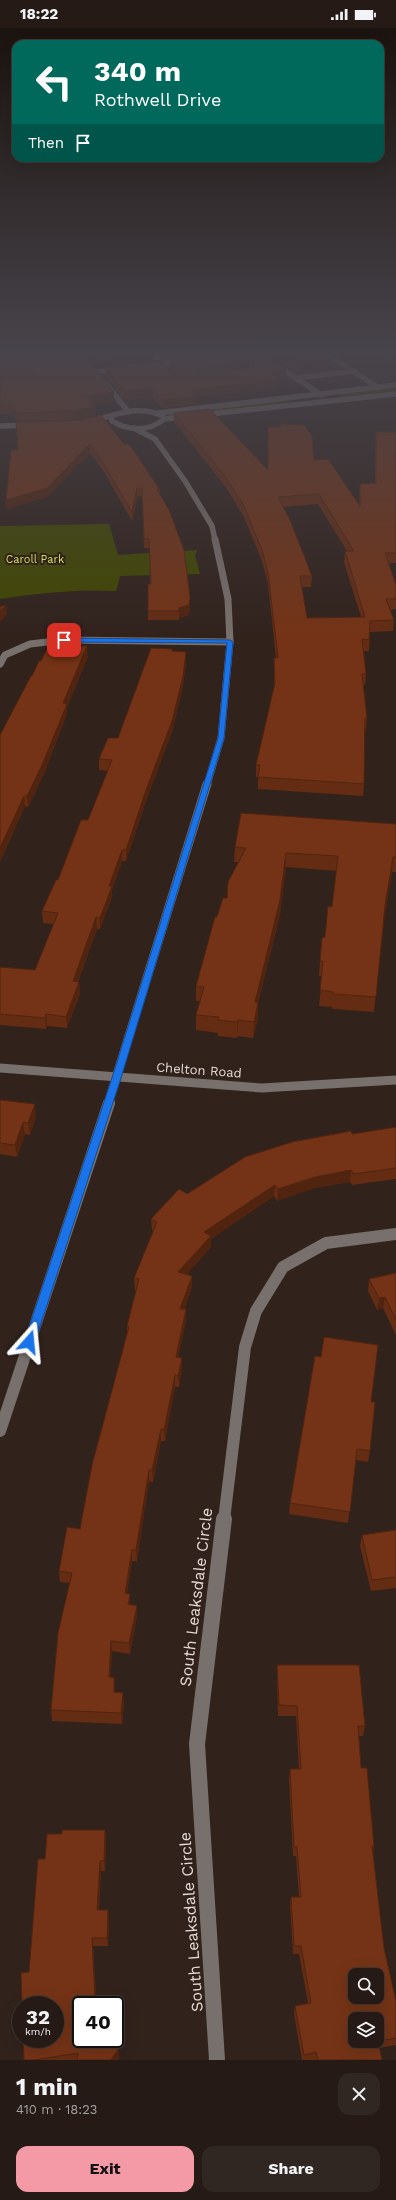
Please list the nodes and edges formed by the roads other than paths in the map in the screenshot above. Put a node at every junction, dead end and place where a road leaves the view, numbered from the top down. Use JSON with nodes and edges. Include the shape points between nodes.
{"nodes":[{"id":1,"x":160,"y":446,"type":"edge"},
{"id":2,"x":230,"y":642,"type":"junction"},
{"id":3,"x":0,"y":664,"type":"edge"},
{"id":4,"x":0,"y":1068,"type":"edge"},
{"id":5,"x":117,"y":1078,"type":"junction"},
{"id":6,"x":396,"y":1080,"type":"edge"},
{"id":7,"x":396,"y":1234,"type":"edge"},
{"id":8,"x":0,"y":1431,"type":"edge"},
{"id":9,"x":217,"y":2060,"type":"edge"}],
"edges":[{"from":1,"to":2,"type":"street","via":[[212,526],[228,599]]},
{"from":2,"to":3,"type":"street","via":[[64,640],[30,644],[5,655]]},
{"from":2,"to":5,"type":"street","via":[[221,738]]},
{"from":4,"to":5,"type":"street","name":"Chelton Road"},
{"from":5,"to":6,"type":"street","name":"Chelton Road","via":[[262,1088]]},
{"from":5,"to":8,"type":"street"},
{"from":7,"to":9,"type":"street","name":"South Leaksdale Circle","via":[[326,1243],[283,1267],[256,1311],[245,1348],[197,1744]]}]}
